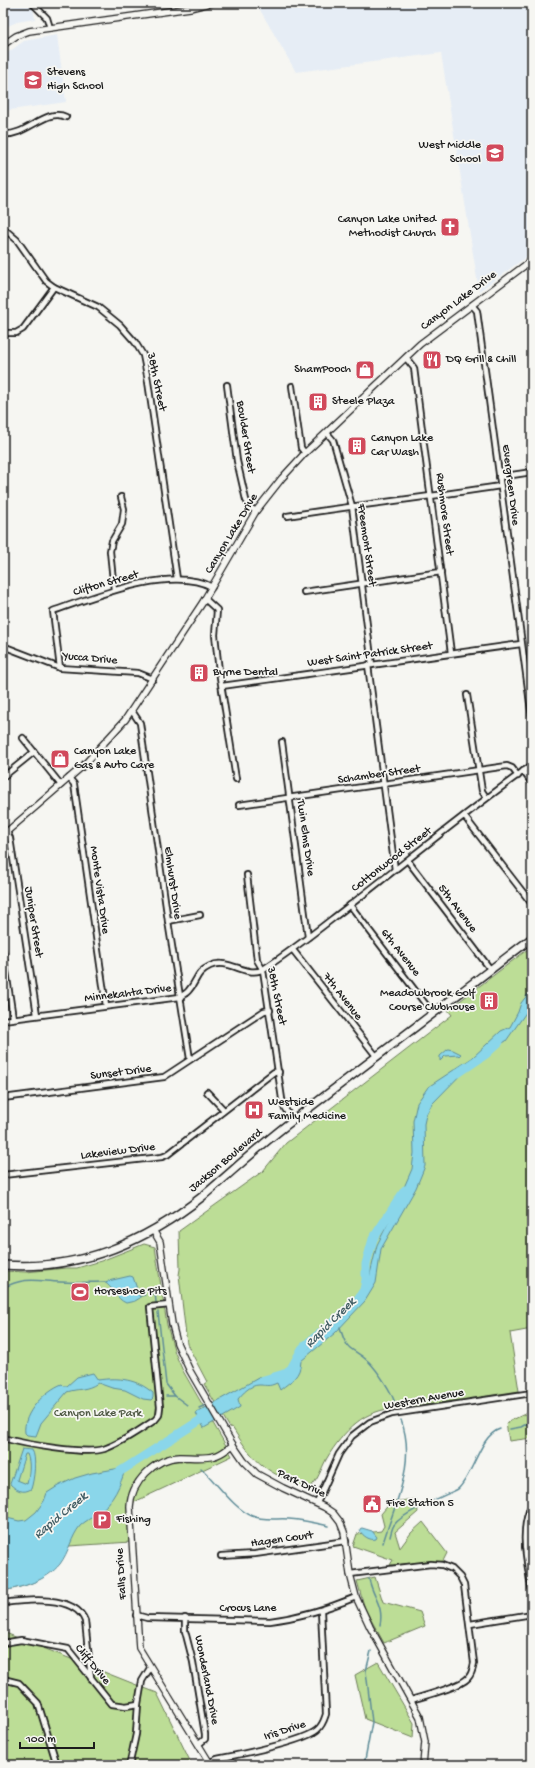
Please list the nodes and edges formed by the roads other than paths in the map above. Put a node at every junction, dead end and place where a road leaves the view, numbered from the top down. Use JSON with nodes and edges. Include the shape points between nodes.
{"nodes":[{"id":1,"x":32,"y":3,"type":"edge"},
{"id":2,"x":210,"y":3,"type":"edge"},
{"id":3,"x":50,"y":28,"type":"junction"},
{"id":4,"x":3,"y":45,"type":"edge"},
{"id":5,"x":66,"y":116,"type":"dead end"},
{"id":6,"x":3,"y":134,"type":"edge"},
{"id":7,"x":3,"y":228,"type":"edge"},
{"id":8,"x":532,"y":260,"type":"edge"},
{"id":9,"x":54,"y":287,"type":"junction"},
{"id":10,"x":472,"y":305,"type":"junction"},
{"id":11,"x":3,"y":333,"type":"edge"},
{"id":12,"x":406,"y":358,"type":"junction"},
{"id":13,"x":227,"y":385,"type":"dead end"},
{"id":14,"x":292,"y":386,"type":"dead end"},
{"id":15,"x":327,"y":433,"type":"junction"},
{"id":16,"x":305,"y":453,"type":"junction"},
{"id":17,"x":532,"y":472,"type":"edge"},
{"id":18,"x":499,"y":477,"type":"junction"},
{"id":19,"x":500,"y":486,"type":"junction"},
{"id":20,"x":121,"y":497,"type":"dead end"},
{"id":21,"x":432,"y":497,"type":"junction"},
{"id":22,"x":352,"y":506,"type":"junction"},
{"id":23,"x":256,"y":511,"type":"junction"},
{"id":24,"x":287,"y":516,"type":"dead end"},
{"id":25,"x":441,"y":572,"type":"junction"},
{"id":26,"x":177,"y":579,"type":"junction"},
{"id":27,"x":362,"y":584,"type":"junction"},
{"id":28,"x":212,"y":587,"type":"junction"},
{"id":29,"x":114,"y":590,"type":"junction"},
{"id":30,"x":304,"y":592,"type":"dead end"},
{"id":31,"x":205,"y":599,"type":"junction"},
{"id":32,"x":521,"y":644,"type":"junction"},
{"id":33,"x":3,"y":646,"type":"edge"},
{"id":34,"x":452,"y":653,"type":"junction"},
{"id":35,"x":370,"y":665,"type":"junction"},
{"id":36,"x":532,"y":665,"type":"edge"},
{"id":37,"x":60,"y":668,"type":"junction"},
{"id":38,"x":525,"y":668,"type":"junction"},
{"id":39,"x":153,"y":679,"type":"junction"},
{"id":40,"x":222,"y":686,"type":"junction"},
{"id":41,"x":467,"y":695,"type":"dead end"},
{"id":42,"x":132,"y":711,"type":"junction"},
{"id":43,"x":532,"y":718,"type":"edge"},
{"id":44,"x":23,"y":738,"type":"dead end"},
{"id":45,"x":282,"y":742,"type":"dead end"},
{"id":46,"x":34,"y":752,"type":"junction"},
{"id":47,"x":532,"y":765,"type":"edge"},
{"id":48,"x":478,"y":771,"type":"junction"},
{"id":49,"x":523,"y":772,"type":"junction"},
{"id":50,"x":518,"y":776,"type":"junction"},
{"id":51,"x":3,"y":777,"type":"edge"},
{"id":52,"x":69,"y":778,"type":"junction"},
{"id":53,"x":236,"y":779,"type":"dead end"},
{"id":54,"x":532,"y":783,"type":"edge"},
{"id":55,"x":61,"y":784,"type":"junction"},
{"id":56,"x":384,"y":784,"type":"junction"},
{"id":57,"x":486,"y":797,"type":"junction"},
{"id":58,"x":289,"y":798,"type":"junction"},
{"id":59,"x":239,"y":805,"type":"dead end"},
{"id":60,"x":464,"y":816,"type":"junction"},
{"id":61,"x":5,"y":833,"type":"edge"},
{"id":62,"x":408,"y":861,"type":"junction"},
{"id":63,"x":395,"y":870,"type":"junction"},
{"id":64,"x":247,"y":874,"type":"dead end"},
{"id":65,"x":532,"y":904,"type":"edge"},
{"id":66,"x":350,"y":905,"type":"junction"},
{"id":67,"x":200,"y":915,"type":"dead end"},
{"id":68,"x":168,"y":921,"type":"junction"},
{"id":69,"x":308,"y":937,"type":"junction"},
{"id":70,"x":532,"y":938,"type":"edge"},
{"id":71,"x":293,"y":950,"type":"junction"},
{"id":72,"x":3,"y":951,"type":"edge"},
{"id":73,"x":263,"y":970,"type":"junction"},
{"id":74,"x":491,"y":970,"type":"junction"},
{"id":75,"x":180,"y":997,"type":"junction"},
{"id":76,"x":106,"y":1006,"type":"junction"},
{"id":77,"x":270,"y":1010,"type":"junction"},
{"id":78,"x":433,"y":1014,"type":"junction"},
{"id":79,"x":37,"y":1016,"type":"junction"},
{"id":80,"x":13,"y":1018,"type":"junction"},
{"id":81,"x":3,"y":1020,"type":"edge"},
{"id":82,"x":377,"y":1057,"type":"junction"},
{"id":83,"x":190,"y":1059,"type":"junction"},
{"id":84,"x":279,"y":1072,"type":"junction"},
{"id":85,"x":207,"y":1092,"type":"dead end"},
{"id":86,"x":3,"y":1098,"type":"edge"},
{"id":87,"x":224,"y":1110,"type":"junction"},
{"id":88,"x":292,"y":1120,"type":"junction"},
{"id":89,"x":3,"y":1175,"type":"edge"},
{"id":90,"x":153,"y":1230,"type":"junction"},
{"id":91,"x":3,"y":1265,"type":"edge"},
{"id":92,"x":169,"y":1304,"type":"junction"},
{"id":93,"x":532,"y":1393,"type":"edge"},
{"id":94,"x":3,"y":1438,"type":"edge"},
{"id":95,"x":233,"y":1445,"type":"junction"},
{"id":96,"x":317,"y":1503,"type":"junction"},
{"id":97,"x":532,"y":1504,"type":"edge"},
{"id":98,"x":346,"y":1541,"type":"junction"},
{"id":99,"x":532,"y":1546,"type":"edge"},
{"id":100,"x":525,"y":1547,"type":"junction"},
{"id":101,"x":221,"y":1556,"type":"dead end"},
{"id":102,"x":350,"y":1574,"type":"junction"},
{"id":103,"x":532,"y":1593,"type":"edge"},
{"id":104,"x":356,"y":1597,"type":"junction"},
{"id":105,"x":3,"y":1603,"type":"edge"},
{"id":106,"x":321,"y":1611,"type":"junction"},
{"id":107,"x":532,"y":1614,"type":"edge"},
{"id":108,"x":136,"y":1615,"type":"junction"},
{"id":109,"x":186,"y":1618,"type":"junction"},
{"id":110,"x":470,"y":1624,"type":"junction"},
{"id":111,"x":3,"y":1642,"type":"edge"},
{"id":112,"x":150,"y":1668,"type":"junction"},
{"id":113,"x":3,"y":1679,"type":"edge"},
{"id":114,"x":92,"y":1680,"type":"junction"},
{"id":115,"x":411,"y":1700,"type":"junction"},
{"id":116,"x":138,"y":1704,"type":"junction"},
{"id":117,"x":199,"y":1744,"type":"junction"},
{"id":118,"x":211,"y":1764,"type":"edge"},
{"id":119,"x":57,"y":1765,"type":"edge"},
{"id":120,"x":128,"y":1765,"type":"edge"},
{"id":121,"x":423,"y":1765,"type":"edge"}],
"edges":[{"from":1,"to":3,"type":"street","via":[[47,18]]},
{"from":2,"to":3,"type":"street"},
{"from":3,"to":4,"type":"street","via":[[22,33]]},
{"from":5,"to":6,"type":"street","via":[[51,114],[17,133]]},
{"from":7,"to":9,"type":"street","name":"38th Street","via":[[31,258],[39,273]]},
{"from":8,"to":10,"type":"street","name":"Canyon Lake Drive"},
{"from":9,"to":11,"type":"street","via":[[23,329],[16,334]]},
{"from":9,"to":26,"type":"street","name":"38th Street","via":[[98,307],[110,316],[135,342],[143,355]]},
{"from":10,"to":12,"type":"street","name":"Canyon Lake Drive","via":[[420,344]]},
{"from":10,"to":18,"type":"street","name":"Evergreen Drive","via":[[477,311]]},
{"from":12,"to":15,"type":"street","name":"Canyon Lake Drive"},
{"from":12,"to":21,"type":"street","name":"Rushmore Street","via":[[414,368]]},
{"from":13,"to":23,"type":"street","name":"Boulder Street","via":[[236,461],[246,500]]},
{"from":14,"to":16,"type":"street","via":[[301,448]]},
{"from":15,"to":16,"type":"street","name":"Canyon Lake Drive"},
{"from":15,"to":22,"type":"street","name":"Freemont Street","via":[[333,440]]},
{"from":16,"to":23,"type":"street","name":"Canyon Lake Drive"},
{"from":17,"to":18,"type":"street"},
{"from":18,"to":19,"type":"street","name":"Evergreen Drive"},
{"from":19,"to":21,"type":"street"},
{"from":19,"to":32,"type":"street","name":"Evergreen Drive"},
{"from":20,"to":29,"type":"street","via":[[124,509],[122,524],[112,541],[110,552]]},
{"from":21,"to":22,"type":"street"},
{"from":21,"to":25,"type":"street","name":"Rushmore Street"},
{"from":22,"to":24,"type":"street"},
{"from":22,"to":27,"type":"street","name":"Freemont Street"},
{"from":23,"to":28,"type":"street","name":"Canyon Lake Drive"},
{"from":25,"to":27,"type":"street"},
{"from":25,"to":34,"type":"street","name":"Rushmore Street"},
{"from":26,"to":28,"type":"street","name":"Clifton Street"},
{"from":26,"to":29,"type":"street","name":"Clifton Street"},
{"from":27,"to":30,"type":"street"},
{"from":27,"to":35,"type":"street","name":"Freemont Street"},
{"from":28,"to":31,"type":"street","name":"Canyon Lake Drive"},
{"from":29,"to":37,"type":"street","name":"Clifton Street","via":[[53,611]]},
{"from":31,"to":39,"type":"street","name":"Canyon Lake Drive"},
{"from":31,"to":40,"type":"street","via":[[217,610],[215,636]]},
{"from":32,"to":34,"type":"street","name":"West Saint Patrick Street"},
{"from":32,"to":38,"type":"street","name":"Evergreen Drive"},
{"from":33,"to":37,"type":"street","name":"Yucca Drive"},
{"from":34,"to":35,"type":"street","name":"West Saint Patrick Street"},
{"from":35,"to":40,"type":"street","name":"West Saint Patrick Street"},
{"from":35,"to":56,"type":"street","name":"Freemont Street"},
{"from":36,"to":38,"type":"street"},
{"from":37,"to":39,"type":"street","name":"Yucca Drive","via":[[138,673]]},
{"from":38,"to":43,"type":"street","name":"Evergreen Drive"},
{"from":39,"to":42,"type":"street","name":"Canyon Lake Drive"},
{"from":40,"to":53,"type":"street"},
{"from":41,"to":48,"type":"street"},
{"from":42,"to":52,"type":"street","name":"Canyon Lake Drive","via":[[100,748]]},
{"from":42,"to":68,"type":"street","name":"Elmhurst Drive","via":[[140,723]]},
{"from":44,"to":46,"type":"street"},
{"from":45,"to":58,"type":"street","name":"Twin Elms Drive"},
{"from":46,"to":51,"type":"street"},
{"from":46,"to":55,"type":"street"},
{"from":47,"to":49,"type":"street","name":"Cottonwood Street"},
{"from":48,"to":50,"type":"street","name":"Schamber Street","via":[[507,766]]},
{"from":48,"to":56,"type":"street","name":"Schamber Street"},
{"from":48,"to":57,"type":"street","via":[[482,791]]},
{"from":49,"to":50,"type":"street","name":"Cottonwood Street"},
{"from":49,"to":54,"type":"street"},
{"from":50,"to":57,"type":"street","name":"Cottonwood Street"},
{"from":52,"to":55,"type":"street","name":"Canyon Lake Drive"},
{"from":52,"to":76,"type":"street","name":"Monte Vista Drive","via":[[74,784]]},
{"from":55,"to":61,"type":"street","name":"Canyon Lake Drive"},
{"from":56,"to":58,"type":"street","name":"Schamber Street"},
{"from":56,"to":63,"type":"street","name":"Freemont Street"},
{"from":57,"to":60,"type":"street","name":"Cottonwood Street"},
{"from":58,"to":59,"type":"street","name":"Schamber Street"},
{"from":58,"to":69,"type":"street","name":"Twin Elms Drive"},
{"from":60,"to":62,"type":"street","name":"Cottonwood Street"},
{"from":60,"to":65,"type":"street"},
{"from":61,"to":79,"type":"street","name":"Juniper Street","via":[[10,838]]},
{"from":62,"to":63,"type":"street","name":"Cottonwood Street"},
{"from":62,"to":74,"type":"street","name":"5th Avenue"},
{"from":63,"to":66,"type":"street","name":"Cottonwood Street"},
{"from":64,"to":73,"type":"street","name":"38th Street","via":[[257,960]]},
{"from":66,"to":69,"type":"street","name":"Cottonwood Street"},
{"from":66,"to":78,"type":"street","name":"6th Avenue"},
{"from":67,"to":68,"type":"street"},
{"from":68,"to":75,"type":"street","name":"Elmhurst Drive"},
{"from":69,"to":71,"type":"street","name":"Cottonwood Street"},
{"from":70,"to":74,"type":"main road","name":"Jackson Boulevard"},
{"from":71,"to":73,"type":"street","name":"Cottonwood Street"},
{"from":71,"to":82,"type":"street","name":"7th Avenue"},
{"from":72,"to":80,"type":"street"},
{"from":73,"to":75,"type":"street","name":"Minnekahta Drive","via":[[247,971],[232,964],[222,963],[212,965],[202,970],[190,990]]},
{"from":73,"to":77,"type":"street","name":"38th Street"},
{"from":74,"to":78,"type":"main road","name":"Jackson Boulevard"},
{"from":75,"to":76,"type":"street","name":"Minnekahta Drive"},
{"from":75,"to":83,"type":"street","name":"Elmhurst Drive"},
{"from":76,"to":79,"type":"street","name":"Minnekahta Drive"},
{"from":77,"to":83,"type":"street","name":"Sunset Drive","via":[[264,1011]]},
{"from":77,"to":84,"type":"street","name":"38th Street"},
{"from":78,"to":82,"type":"main road","name":"Jackson Boulevard"},
{"from":79,"to":80,"type":"street","name":"Minnekahta Drive"},
{"from":80,"to":81,"type":"street","name":"Minnekahta Drive"},
{"from":82,"to":88,"type":"main road","name":"Jackson Boulevard"},
{"from":83,"to":86,"type":"street","name":"Sunset Drive","via":[[158,1079]]},
{"from":84,"to":87,"type":"street","name":"Lakeview Drive","via":[[274,1072]]},
{"from":84,"to":88,"type":"street","name":"38th Street","via":[[284,1107]]},
{"from":85,"to":87,"type":"street"},
{"from":87,"to":89,"type":"street","name":"Lakeview Drive","via":[[168,1155],[162,1157]]},
{"from":88,"to":90,"type":"main road","name":"Jackson Boulevard","via":[[202,1196]]},
{"from":90,"to":91,"type":"main road","name":"Jackson Boulevard","via":[[85,1259],[43,1266]]},
{"from":90,"to":92,"type":"street","name":"Park Drive","via":[[160,1242]]},
{"from":92,"to":94,"type":"street","via":[[150,1307],[160,1407],[155,1420],[110,1447],[92,1452]]},
{"from":92,"to":95,"type":"street","name":"Park Drive","via":[[178,1347]]},
{"from":93,"to":96,"type":"street","name":"Western Avenue","via":[[392,1414],[370,1422],[357,1431],[343,1447]]},
{"from":95,"to":96,"type":"street","name":"Park Drive","via":[[249,1466],[262,1477]]},
{"from":95,"to":108,"type":"street","name":"Falls Drive","via":[[213,1457],[179,1457],[165,1460],[154,1467],[134,1488],[130,1507]]},
{"from":96,"to":98,"type":"street","name":"Park Drive","via":[[337,1518],[343,1527]]},
{"from":97,"to":100,"type":"street","via":[[524,1531]]},
{"from":98,"to":101,"type":"street","name":"Hagen Court","via":[[255,1554]]},
{"from":98,"to":102,"type":"street","name":"Park Drive"},
{"from":99,"to":100,"type":"street"},
{"from":100,"to":103,"type":"street"},
{"from":102,"to":104,"type":"street","name":"Park Drive"},
{"from":102,"to":110,"type":"street","via":[[431,1564],[442,1565],[460,1577],[464,1585]]},
{"from":104,"to":106,"type":"street","name":"Crocus Lane"},
{"from":104,"to":115,"type":"street","name":"Park Drive"},
{"from":105,"to":114,"type":"street","via":[[31,1600],[57,1602],[73,1607],[83,1614]]},
{"from":106,"to":109,"type":"street","name":"Crocus Lane","via":[[270,1621]]},
{"from":106,"to":118,"type":"street","name":"Iris Drive","via":[[326,1714],[323,1724],[306,1736],[217,1759]]},
{"from":107,"to":110,"type":"street"},
{"from":108,"to":109,"type":"street","name":"Crocus Lane","via":[[147,1618]]},
{"from":108,"to":112,"type":"street","name":"Falls Drive","via":[[139,1648]]},
{"from":109,"to":117,"type":"street","name":"Wonderland Drive","via":[[185,1631],[205,1734],[205,1740]]},
{"from":110,"to":115,"type":"street","via":[[474,1663],[468,1678],[459,1684]]},
{"from":111,"to":114,"type":"street","name":"Cliff Drive","via":[[21,1640],[68,1648]]},
{"from":112,"to":116,"type":"street","via":[[142,1681]]},
{"from":112,"to":117,"type":"street","name":"Falls Drive"},
{"from":113,"to":119,"type":"street","via":[[19,1683],[38,1703]]},
{"from":114,"to":116,"type":"street","name":"Cliff Drive","via":[[112,1704]]},
{"from":115,"to":121,"type":"street","name":"Park Drive","via":[[420,1717],[423,1730]]},
{"from":116,"to":120,"type":"street","via":[[136,1734]]},
{"from":117,"to":118,"type":"street"}]}
